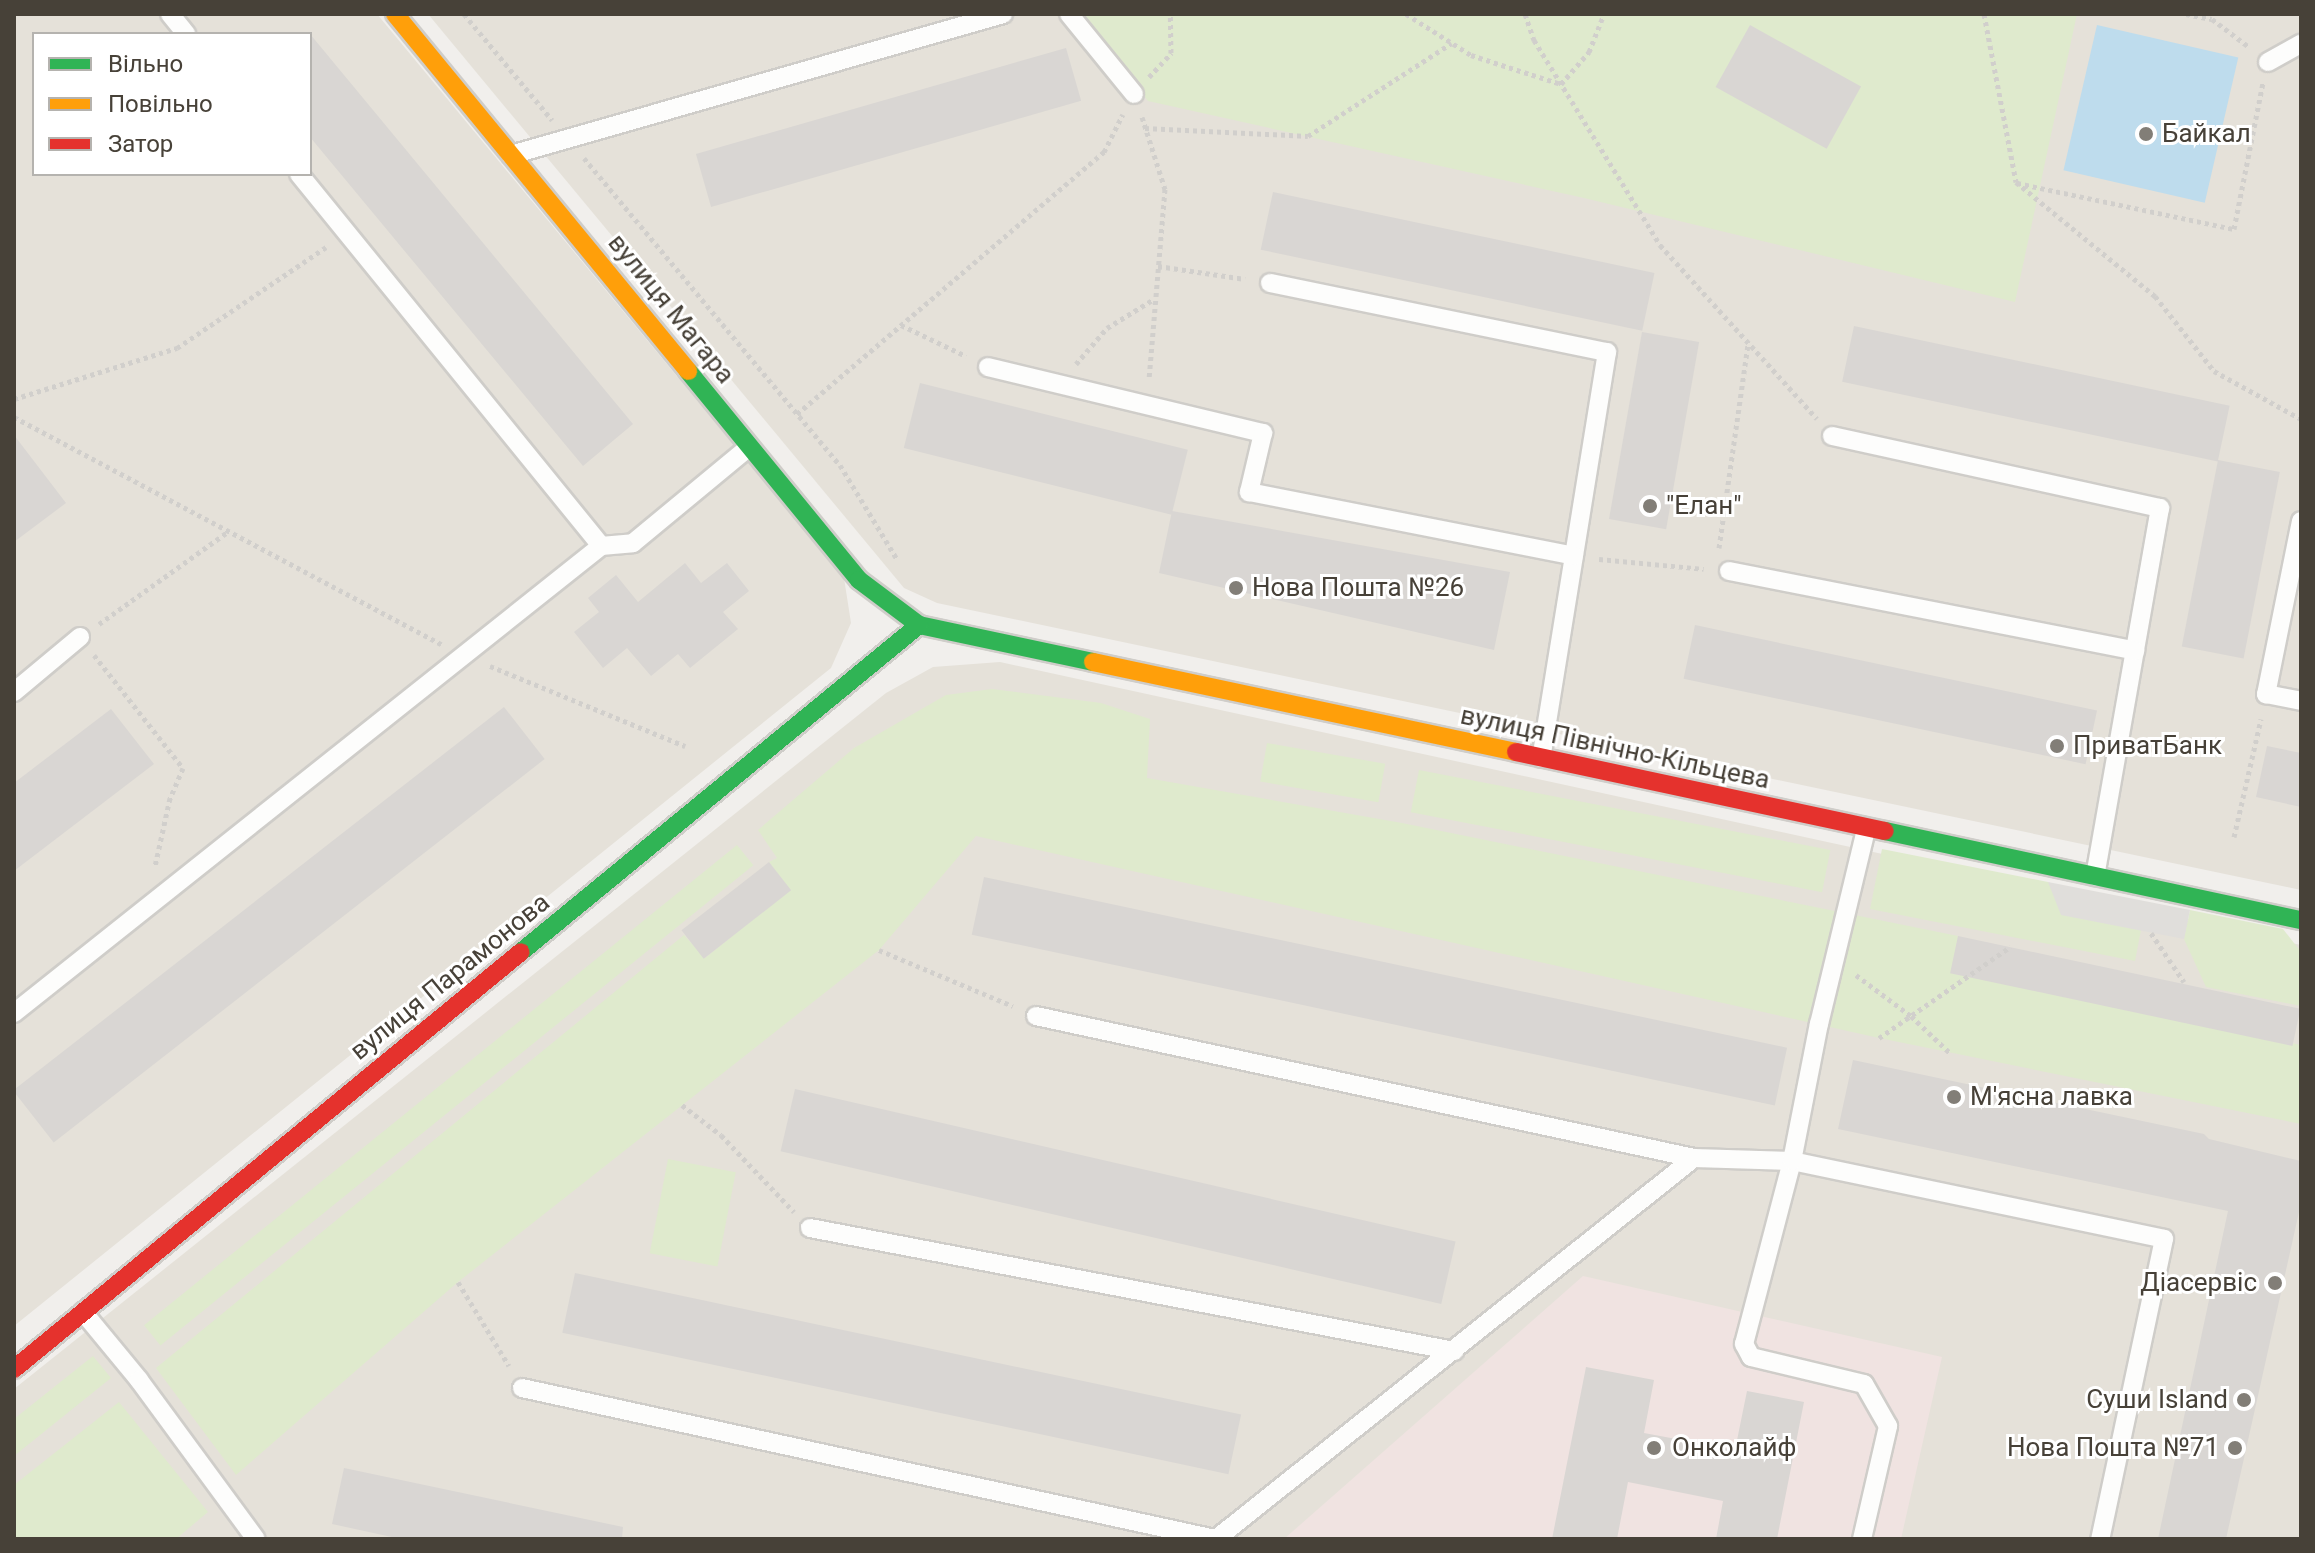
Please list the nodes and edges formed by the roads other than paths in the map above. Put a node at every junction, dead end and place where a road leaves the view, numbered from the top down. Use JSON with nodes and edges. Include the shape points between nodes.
{"nodes":[{"id":1,"x":170,"y":14,"type":"edge"},
{"id":2,"x":395,"y":14,"type":"edge"},
{"id":3,"x":1003,"y":14,"type":"edge"},
{"id":4,"x":1069,"y":14,"type":"edge"},
{"id":5,"x":184,"y":32,"type":"edge"},
{"id":6,"x":2301,"y":44,"type":"edge"},
{"id":7,"x":2268,"y":62,"type":"road end"},
{"id":8,"x":1134,"y":94,"type":"road end"},
{"id":9,"x":511,"y":155,"type":"junction"},
{"id":10,"x":301,"y":176,"type":"edge"},
{"id":11,"x":1270,"y":283,"type":"road end"},
{"id":12,"x":988,"y":367,"type":"road end"},
{"id":13,"x":1832,"y":436,"type":"road end"},
{"id":14,"x":750,"y":447,"type":"junction"},
{"id":15,"x":2301,"y":521,"type":"edge"},
{"id":16,"x":601,"y":546,"type":"junction"},
{"id":17,"x":1574,"y":556,"type":"junction"},
{"id":18,"x":1722,"y":571,"type":"road end"},
{"id":19,"x":919,"y":625,"type":"junction"},
{"id":20,"x":80,"y":637,"type":"road end"},
{"id":21,"x":2135,"y":651,"type":"junction"},
{"id":22,"x":14,"y":692,"type":"edge"},
{"id":23,"x":2301,"y":701,"type":"edge"},
{"id":24,"x":1541,"y":758,"type":"junction"},
{"id":25,"x":1866,"y":829,"type":"junction"},
{"id":26,"x":2095,"y":876,"type":"junction"},
{"id":27,"x":2301,"y":920,"type":"edge"},
{"id":28,"x":14,"y":1013,"type":"edge"},
{"id":29,"x":1036,"y":1016,"type":"road end"},
{"id":30,"x":1694,"y":1158,"type":"junction"},
{"id":31,"x":1792,"y":1161,"type":"junction"},
{"id":32,"x":810,"y":1228,"type":"road end"},
{"id":33,"x":82,"y":1311,"type":"junction"},
{"id":34,"x":1454,"y":1351,"type":"junction"},
{"id":35,"x":14,"y":1369,"type":"edge"},
{"id":36,"x":522,"y":1388,"type":"road end"},
{"id":37,"x":256,"y":1539,"type":"edge"},
{"id":38,"x":1215,"y":1539,"type":"edge"},
{"id":39,"x":1862,"y":1539,"type":"edge"},
{"id":40,"x":2100,"y":1539,"type":"edge"}],
"edges":[{"from":1,"to":5,"type":"lane"},
{"from":2,"to":9,"type":"street","name":"вулиця Магара"},
{"from":3,"to":9,"type":"lane"},
{"from":4,"to":8,"type":"lane"},
{"from":6,"to":7,"type":"lane"},
{"from":9,"to":14,"type":"street","name":"вулиця Магара"},
{"from":10,"to":16,"type":"lane"},
{"from":11,"to":17,"type":"lane","via":[[1607,352]]},
{"from":12,"to":17,"type":"lane","via":[[1263,433],[1249,492]]},
{"from":13,"to":21,"type":"lane","via":[[2160,508]]},
{"from":14,"to":16,"type":"lane","via":[[633,543]]},
{"from":14,"to":19,"type":"street","name":"вулиця Магара","via":[[859,580]]},
{"from":15,"to":23,"type":"lane","via":[[2266,694]]},
{"from":16,"to":28,"type":"lane"},
{"from":17,"to":24,"type":"lane"},
{"from":18,"to":21,"type":"lane"},
{"from":19,"to":24,"type":"street","name":"вулиця Північно-Кільцева"},
{"from":19,"to":33,"type":"street","name":"вулиця Парамонова"},
{"from":20,"to":22,"type":"lane"},
{"from":21,"to":26,"type":"lane"},
{"from":24,"to":25,"type":"street","name":"вулиця Північно-Кільцева"},
{"from":25,"to":26,"type":"street","name":"вулиця Північно-Кільцева"},
{"from":25,"to":31,"type":"lane"},
{"from":26,"to":27,"type":"street","name":"вулиця Північно-Кільцева"},
{"from":29,"to":30,"type":"lane"},
{"from":30,"to":31,"type":"lane"},
{"from":30,"to":34,"type":"lane"},
{"from":31,"to":39,"type":"lane","via":[[1744,1344],[1751,1357],[1864,1384],[1888,1426]]},
{"from":31,"to":40,"type":"lane","via":[[2164,1239]]},
{"from":32,"to":34,"type":"lane"},
{"from":33,"to":35,"type":"street","name":"вулиця Парамонова"},
{"from":33,"to":37,"type":"lane"},
{"from":34,"to":38,"type":"lane"},
{"from":36,"to":38,"type":"lane"}]}
